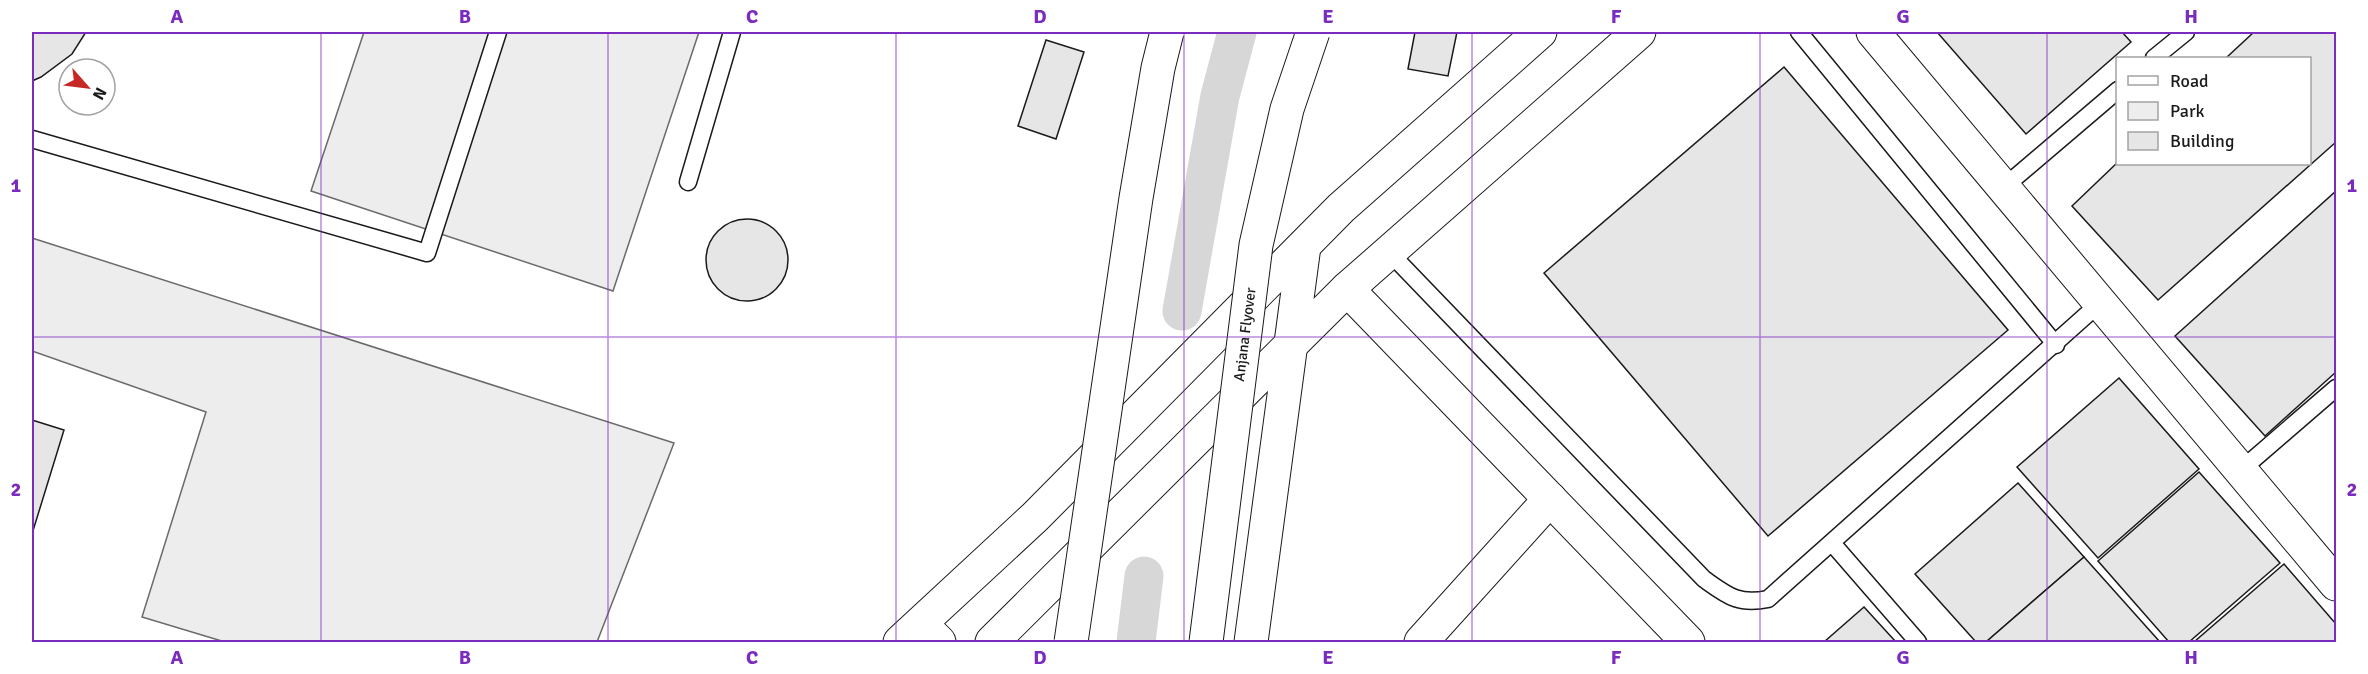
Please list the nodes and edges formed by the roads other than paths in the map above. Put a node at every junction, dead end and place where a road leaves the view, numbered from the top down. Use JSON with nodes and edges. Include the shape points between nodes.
{"nodes":[{"id":1,"x":498,"y":32,"type":"edge"},
{"id":2,"x":732,"y":32,"type":"edge"},
{"id":3,"x":1167,"y":32,"type":"edge"},
{"id":4,"x":1313,"y":32,"type":"edge"},
{"id":5,"x":1540,"y":32,"type":"edge"},
{"id":6,"x":1639,"y":32,"type":"edge"},
{"id":7,"x":1799,"y":32,"type":"edge"},
{"id":8,"x":1873,"y":32,"type":"edge"},
{"id":9,"x":2186,"y":32,"type":"edge"},
{"id":10,"x":2155,"y":57,"type":"edge"},
{"id":11,"x":2116,"y":92,"type":"edge"},
{"id":12,"x":32,"y":139,"type":"edge"},
{"id":13,"x":688,"y":182,"type":"dead end"},
{"id":14,"x":2004,"y":187,"type":"junction"},
{"id":15,"x":1304,"y":246,"type":"junction"},
{"id":16,"x":1389,"y":252,"type":"junction"},
{"id":17,"x":1347,"y":289,"type":"junction"},
{"id":18,"x":2101,"y":303,"type":"junction"},
{"id":19,"x":1293,"y":345,"type":"junction"},
{"id":20,"x":2056,"y":345,"type":"junction"},
{"id":21,"x":2334,"y":393,"type":"edge"},
{"id":22,"x":2241,"y":470,"type":"junction"},
{"id":23,"x":1550,"y":499,"type":"junction"},
{"id":24,"x":1832,"y":543,"type":"junction"},
{"id":25,"x":2337,"y":584,"type":"edge"},
{"id":26,"x":920,"y":636,"type":"edge"},
{"id":27,"x":992,"y":642,"type":"edge"},
{"id":28,"x":1071,"y":642,"type":"edge"},
{"id":29,"x":1206,"y":642,"type":"edge"},
{"id":30,"x":1251,"y":642,"type":"edge"},
{"id":31,"x":1420,"y":642,"type":"edge"},
{"id":32,"x":1688,"y":642,"type":"edge"},
{"id":33,"x":1918,"y":642,"type":"edge"}],
"edges":[{"from":1,"to":12,"type":"lane","via":[[427,253]]},
{"from":2,"to":13,"type":"lane"},
{"from":3,"to":28,"type":"main road","bridge":true,"via":[[1136,198]]},
{"from":4,"to":29,"type":"main road","name":"Anjana Flyover","bridge":true,"via":[[1287,109],[1256,245]]},
{"from":5,"to":15,"type":"main road","via":[[1341,208]]},
{"from":6,"to":16,"type":"main road"},
{"from":7,"to":20,"type":"lane"},
{"from":8,"to":14,"type":"main road"},
{"from":9,"to":10,"type":"lane"},
{"from":11,"to":14,"type":"lane"},
{"from":14,"to":18,"type":"main road"},
{"from":15,"to":19,"type":"main road"},
{"from":15,"to":26,"type":"main road"},
{"from":16,"to":17,"type":"main road"},
{"from":16,"to":24,"type":"lane","via":[[1704,579],[1730,598],[1750,603],[1768,600]]},
{"from":17,"to":19,"type":"main road"},
{"from":17,"to":23,"type":"main road"},
{"from":18,"to":20,"type":"lane"},
{"from":18,"to":22,"type":"main road"},
{"from":19,"to":27,"type":"main road"},
{"from":19,"to":30,"type":"main road"},
{"from":20,"to":24,"type":"lane"},
{"from":21,"to":22,"type":"lane"},
{"from":22,"to":25,"type":"main road"},
{"from":23,"to":31,"type":"main road"},
{"from":23,"to":32,"type":"main road"},
{"from":24,"to":33,"type":"lane"}]}
